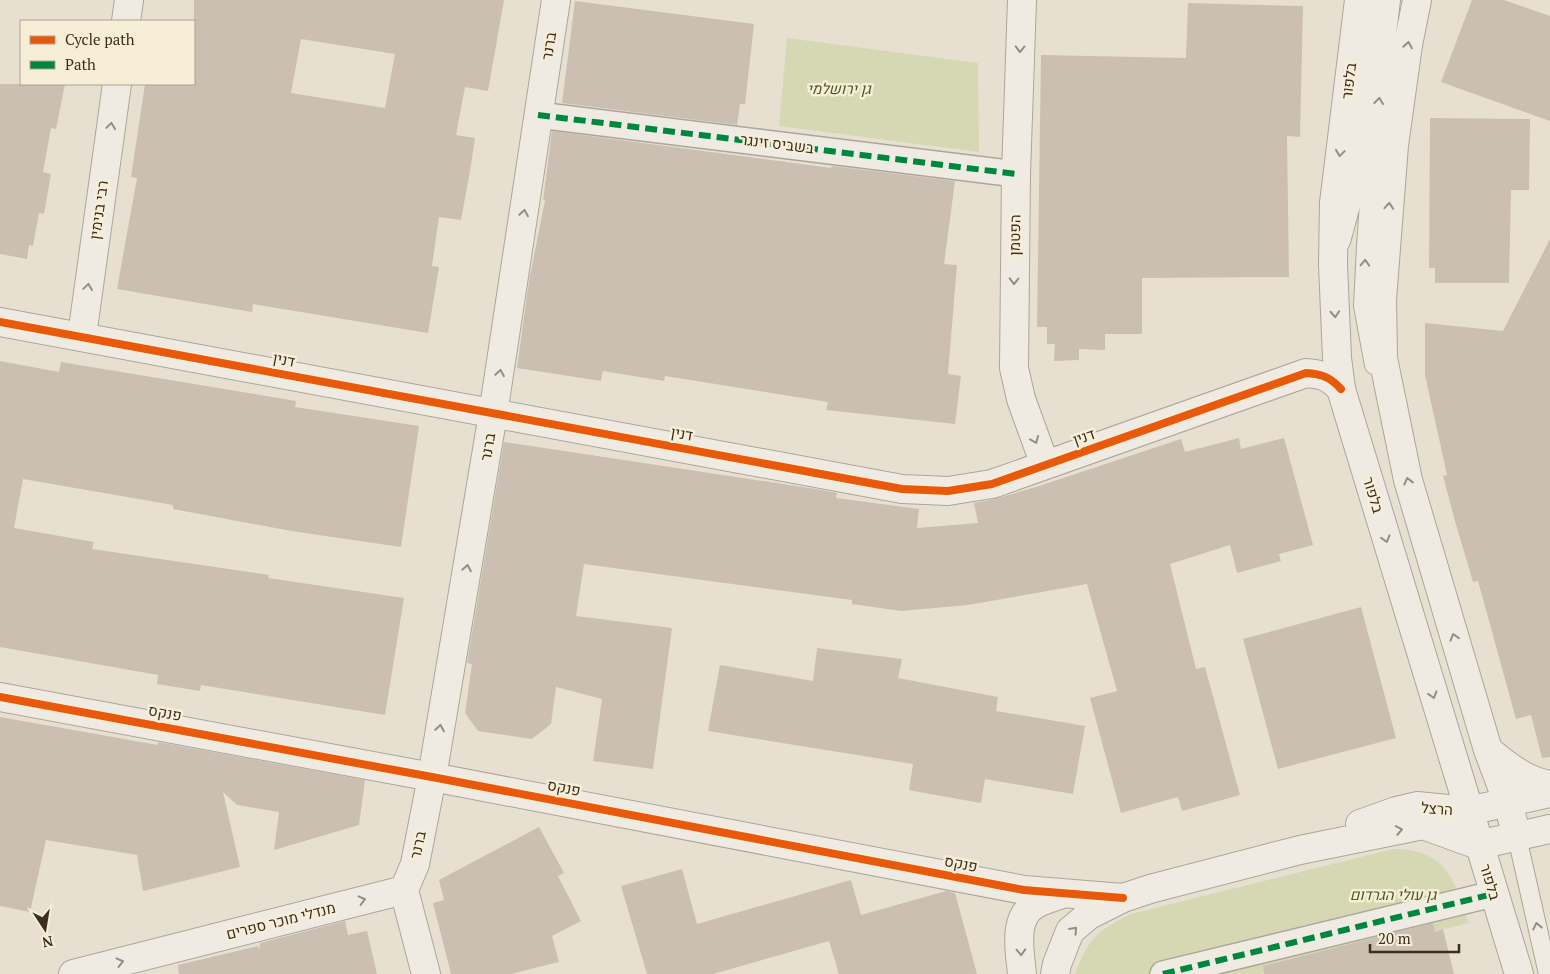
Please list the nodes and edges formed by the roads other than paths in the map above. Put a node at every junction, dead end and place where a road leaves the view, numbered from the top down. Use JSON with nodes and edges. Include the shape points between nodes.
{"nodes":[{"id":1,"x":129,"y":0,"type":"edge"},
{"id":2,"x":556,"y":0,"type":"edge"},
{"id":3,"x":1022,"y":0,"type":"edge"},
{"id":4,"x":1359,"y":0,"type":"edge"},
{"id":5,"x":1381,"y":0,"type":"edge"},
{"id":6,"x":1391,"y":0,"type":"edge"},
{"id":7,"x":1417,"y":0,"type":"edge"},
{"id":8,"x":126,"y":20,"type":"edge"},
{"id":9,"x":117,"y":85,"type":"edge"},
{"id":10,"x":538,"y":114,"type":"junction"},
{"id":11,"x":1016,"y":174,"type":"junction"},
{"id":12,"x":1333,"y":265,"type":"junction"},
{"id":13,"x":0,"y":322,"type":"edge"},
{"id":14,"x":82,"y":336,"type":"junction"},
{"id":15,"x":1341,"y":389,"type":"junction"},
{"id":16,"x":1394,"y":411,"type":"junction"},
{"id":17,"x":493,"y":414,"type":"junction"},
{"id":18,"x":1045,"y":465,"type":"junction"},
{"id":19,"x":0,"y":697,"type":"edge"},
{"id":20,"x":1488,"y":750,"type":"junction"},
{"id":21,"x":432,"y":776,"type":"junction"},
{"id":22,"x":1550,"y":785,"type":"edge"},
{"id":23,"x":1550,"y":793,"type":"edge"},
{"id":24,"x":1508,"y":803,"type":"junction"},
{"id":25,"x":1468,"y":811,"type":"junction"},
{"id":26,"x":1550,"y":828,"type":"edge"},
{"id":27,"x":1517,"y":837,"type":"junction"},
{"id":28,"x":1478,"y":845,"type":"junction"},
{"id":29,"x":1300,"y":850,"type":"junction"},
{"id":30,"x":404,"y":890,"type":"junction"},
{"id":31,"x":1064,"y":894,"type":"junction"},
{"id":32,"x":1493,"y":894,"type":"junction"},
{"id":33,"x":1123,"y":898,"type":"junction"},
{"id":34,"x":73,"y":974,"type":"edge"},
{"id":35,"x":426,"y":974,"type":"edge"},
{"id":36,"x":1022,"y":974,"type":"edge"},
{"id":37,"x":1055,"y":974,"type":"edge"},
{"id":38,"x":1164,"y":974,"type":"edge"},
{"id":39,"x":1519,"y":974,"type":"edge"},
{"id":40,"x":1548,"y":974,"type":"edge"}],
"edges":[{"from":1,"to":8,"type":"street"},
{"from":2,"to":10,"type":"street","name":"ברנר"},
{"from":3,"to":11,"type":"street","name":"הפטמן","one_way":true},
{"from":4,"to":12,"type":"street","name":"בלפור","one_way":true,"via":[[1336,181]]},
{"from":5,"to":12,"type":"lane","via":[[1374,17],[1354,194]]},
{"from":16,"to":6,"type":"lane","one_way":true,"via":[[1376,377],[1363,306],[1371,174]]},
{"from":16,"to":7,"type":"street","one_way":true,"via":[[1383,358],[1382,300],[1394,146]]},
{"from":14,"to":9,"type":"street","name":"רבי בנימין","one_way":true},
{"from":10,"to":11,"type":"street","name":"בשביס זינגר"},
{"from":17,"to":10,"type":"street","name":"ברנר","one_way":true},
{"from":11,"to":18,"type":"street","name":"הפטמן","one_way":true,"via":[[1014,368],[1021,399]]},
{"from":12,"to":15,"type":"street","name":"בלפור","one_way":true},
{"from":13,"to":14,"type":"street","name":"דנין"},
{"from":14,"to":17,"type":"street","name":"דנין"},
{"from":15,"to":18,"type":"street","name":"דנין","via":[[1332,379],[1306,373]]},
{"from":15,"to":25,"type":"street","name":"בלפור","one_way":true},
{"from":20,"to":16,"type":"street","one_way":true,"via":[[1408,480]]},
{"from":17,"to":18,"type":"street","name":"דנין","via":[[902,489],[948,491],[992,484]]},
{"from":21,"to":17,"type":"street","name":"ברנר","one_way":true},
{"from":19,"to":21,"type":"street","name":"פנקס"},
{"from":20,"to":22,"type":"street","via":[[1518,773],[1534,782]]},
{"from":20,"to":24,"type":"street"},
{"from":21,"to":30,"type":"street","name":"ברנר","via":[[415,864]]},
{"from":21,"to":31,"type":"street","name":"פנקס","via":[[1024,890]]},
{"from":23,"to":24,"type":"street","name":"הרצל"},
{"from":24,"to":25,"type":"street","name":"הרצל"},
{"from":24,"to":27,"type":"street"},
{"from":25,"to":28,"type":"street","name":"בלפור"},
{"from":25,"to":29,"type":"street","name":"הרצל","via":[[1417,806]]},
{"from":26,"to":27,"type":"street"},
{"from":27,"to":28,"type":"street"},
{"from":40,"to":27,"type":"lane","one_way":true},
{"from":29,"to":28,"type":"street","name":"הרצל","one_way":true,"via":[[1423,825]]},
{"from":28,"to":32,"type":"street","name":"בלפור"},
{"from":29,"to":33,"type":"street","name":"הרצל"},
{"from":34,"to":30,"type":"street","name":"מנדלי מוכר ספרים","one_way":true},
{"from":30,"to":35,"type":"street"},
{"from":31,"to":33,"type":"street","name":"פנקס"},
{"from":31,"to":36,"type":"street","one_way":true,"via":[[1035,905],[1025,914],[1020,925]]},
{"from":32,"to":38,"type":"street"},
{"from":32,"to":39,"type":"street","name":"בלפור"},
{"from":37,"to":33,"type":"street","one_way":true,"via":[[1070,931],[1089,915]]}]}
